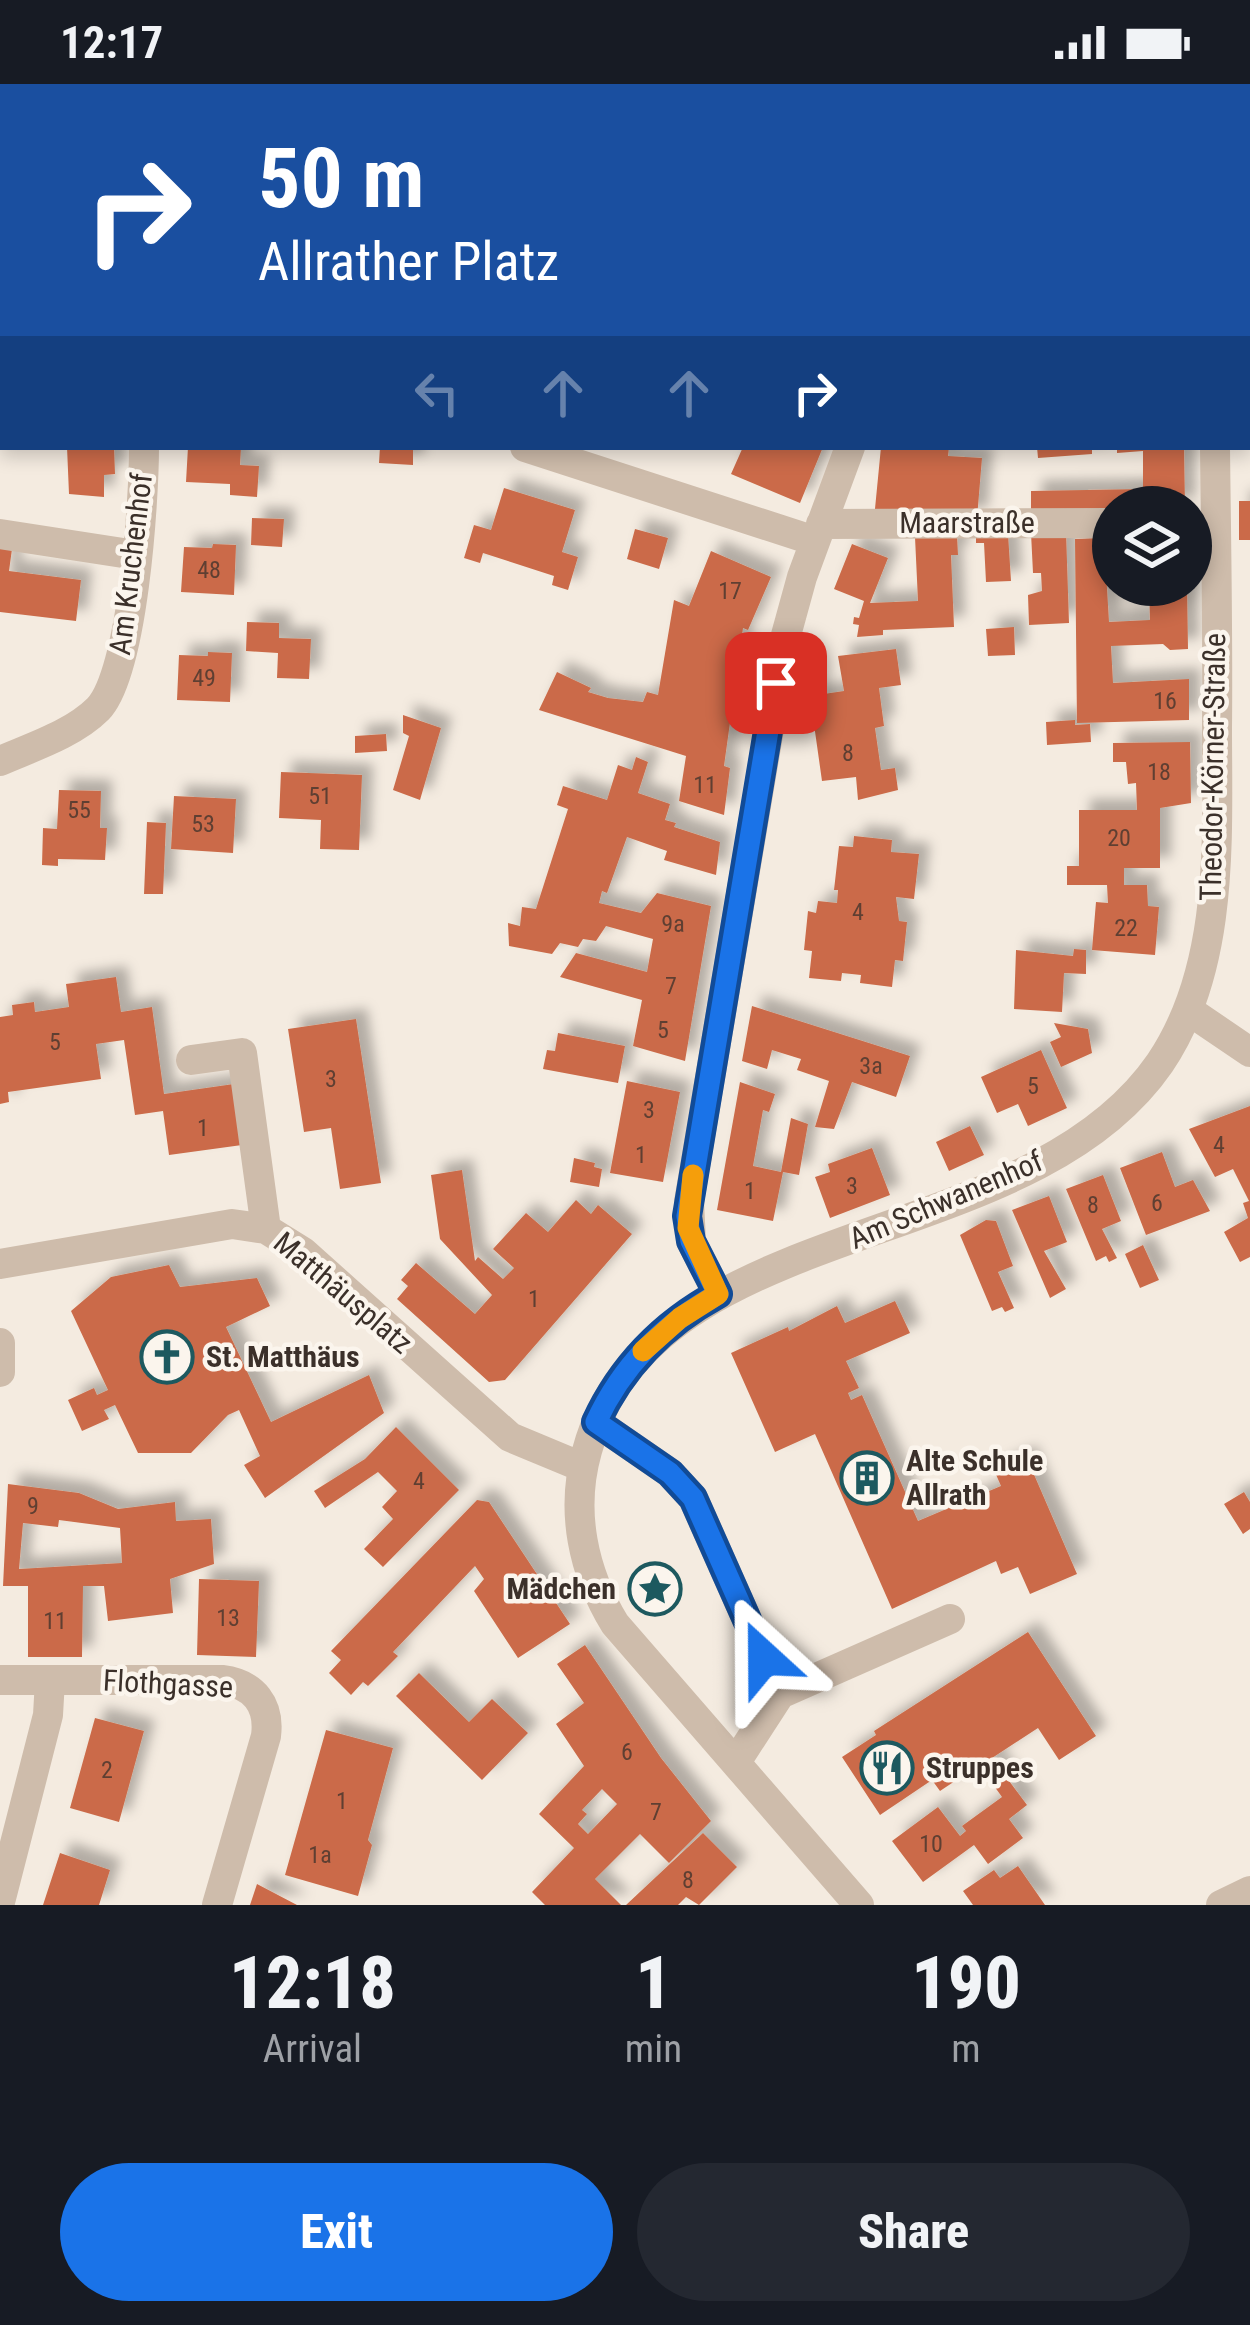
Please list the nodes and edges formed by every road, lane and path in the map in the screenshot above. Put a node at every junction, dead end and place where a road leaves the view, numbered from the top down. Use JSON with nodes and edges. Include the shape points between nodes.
{"nodes":[{"id":1,"x":144,"y":450,"type":"edge"},
{"id":2,"x":535,"y":450,"type":"edge"},
{"id":3,"x":849,"y":450,"type":"edge"},
{"id":4,"x":1215,"y":450,"type":"edge"},
{"id":5,"x":1209,"y":486,"type":"edge"},
{"id":6,"x":1092,"y":523,"type":"edge"},
{"id":7,"x":0,"y":533,"type":"edge"},
{"id":8,"x":818,"y":533,"type":"junction"},
{"id":9,"x":136,"y":555,"type":"junction"},
{"id":10,"x":1206,"y":606,"type":"edge"},
{"id":11,"x":0,"y":760,"type":"edge"},
{"id":12,"x":1188,"y":1010,"type":"junction"},
{"id":13,"x":1250,"y":1052,"type":"edge"},
{"id":14,"x":190,"y":1060,"type":"dead end"},
{"id":15,"x":266,"y":1229,"type":"junction"},
{"id":16,"x":0,"y":1264,"type":"edge"},
{"id":17,"x":718,"y":1294,"type":"junction"},
{"id":18,"x":0,"y":1343,"type":"edge"},
{"id":19,"x":0,"y":1372,"type":"edge"},
{"id":20,"x":596,"y":1422,"type":"junction"},
{"id":21,"x":582,"y":1467,"type":"junction"},
{"id":22,"x":950,"y":1619,"type":"dead end"},
{"id":23,"x":0,"y":1680,"type":"edge"},
{"id":24,"x":50,"y":1680,"type":"junction"},
{"id":25,"x":780,"y":1694,"type":"junction"},
{"id":26,"x":736,"y":1762,"type":"junction"},
{"id":27,"x":1250,"y":1891,"type":"edge"},
{"id":28,"x":0,"y":1902,"type":"edge"},
{"id":29,"x":217,"y":1905,"type":"edge"},
{"id":30,"x":859,"y":1905,"type":"edge"},
{"id":31,"x":1221,"y":1905,"type":"edge"}],
"edges":[{"from":1,"to":9,"type":"street","name":"Am Kruchenhof"},
{"from":2,"to":8,"type":"street"},
{"from":3,"to":8,"type":"street"},
{"from":4,"to":5,"type":"street","name":"Theodor-Körner-Straße"},
{"from":6,"to":8,"type":"street","name":"Maarstraße"},
{"from":7,"to":9,"type":"street"},
{"from":8,"to":17,"type":"street","via":[[780,664],[687,1216]]},
{"from":9,"to":11,"type":"street","name":"Am Kruchenhof","via":[[109,693],[76,725]]},
{"from":10,"to":12,"type":"street","name":"Theodor-Körner-Straße","via":[[1216,841],[1207,937]]},
{"from":12,"to":13,"type":"street"},
{"from":12,"to":17,"type":"street","name":"Am Schwanenhof","via":[[1145,1082],[1070,1146]]},
{"from":14,"to":15,"type":"street","via":[[242,1053]]},
{"from":15,"to":16,"type":"street","name":"Matthäusplatz","via":[[221,1225]]},
{"from":15,"to":21,"type":"street","name":"Matthäusplatz","via":[[303,1252],[510,1437]]},
{"from":17,"to":20,"type":"street","name":"Am Schwanenhof","via":[[635,1359]]},
{"from":18,"to":19,"type":"street"},
{"from":20,"to":21,"type":"street","name":"Am Schwanenhof"},
{"from":20,"to":25,"type":"street","via":[[693,1498]]},
{"from":21,"to":26,"type":"street","name":"Am Schwanenhof","via":[[582,1542],[604,1607]]},
{"from":22,"to":25,"type":"street"},
{"from":23,"to":24,"type":"street","name":"Flothgasse"},
{"from":24,"to":28,"type":"street"},
{"from":24,"to":29,"type":"street","name":"Flothgasse","via":[[230,1681],[262,1703],[266,1736]]},
{"from":25,"to":26,"type":"street"},
{"from":26,"to":30,"type":"street","name":"Am Schwanenhof"},
{"from":27,"to":31,"type":"street"}]}
